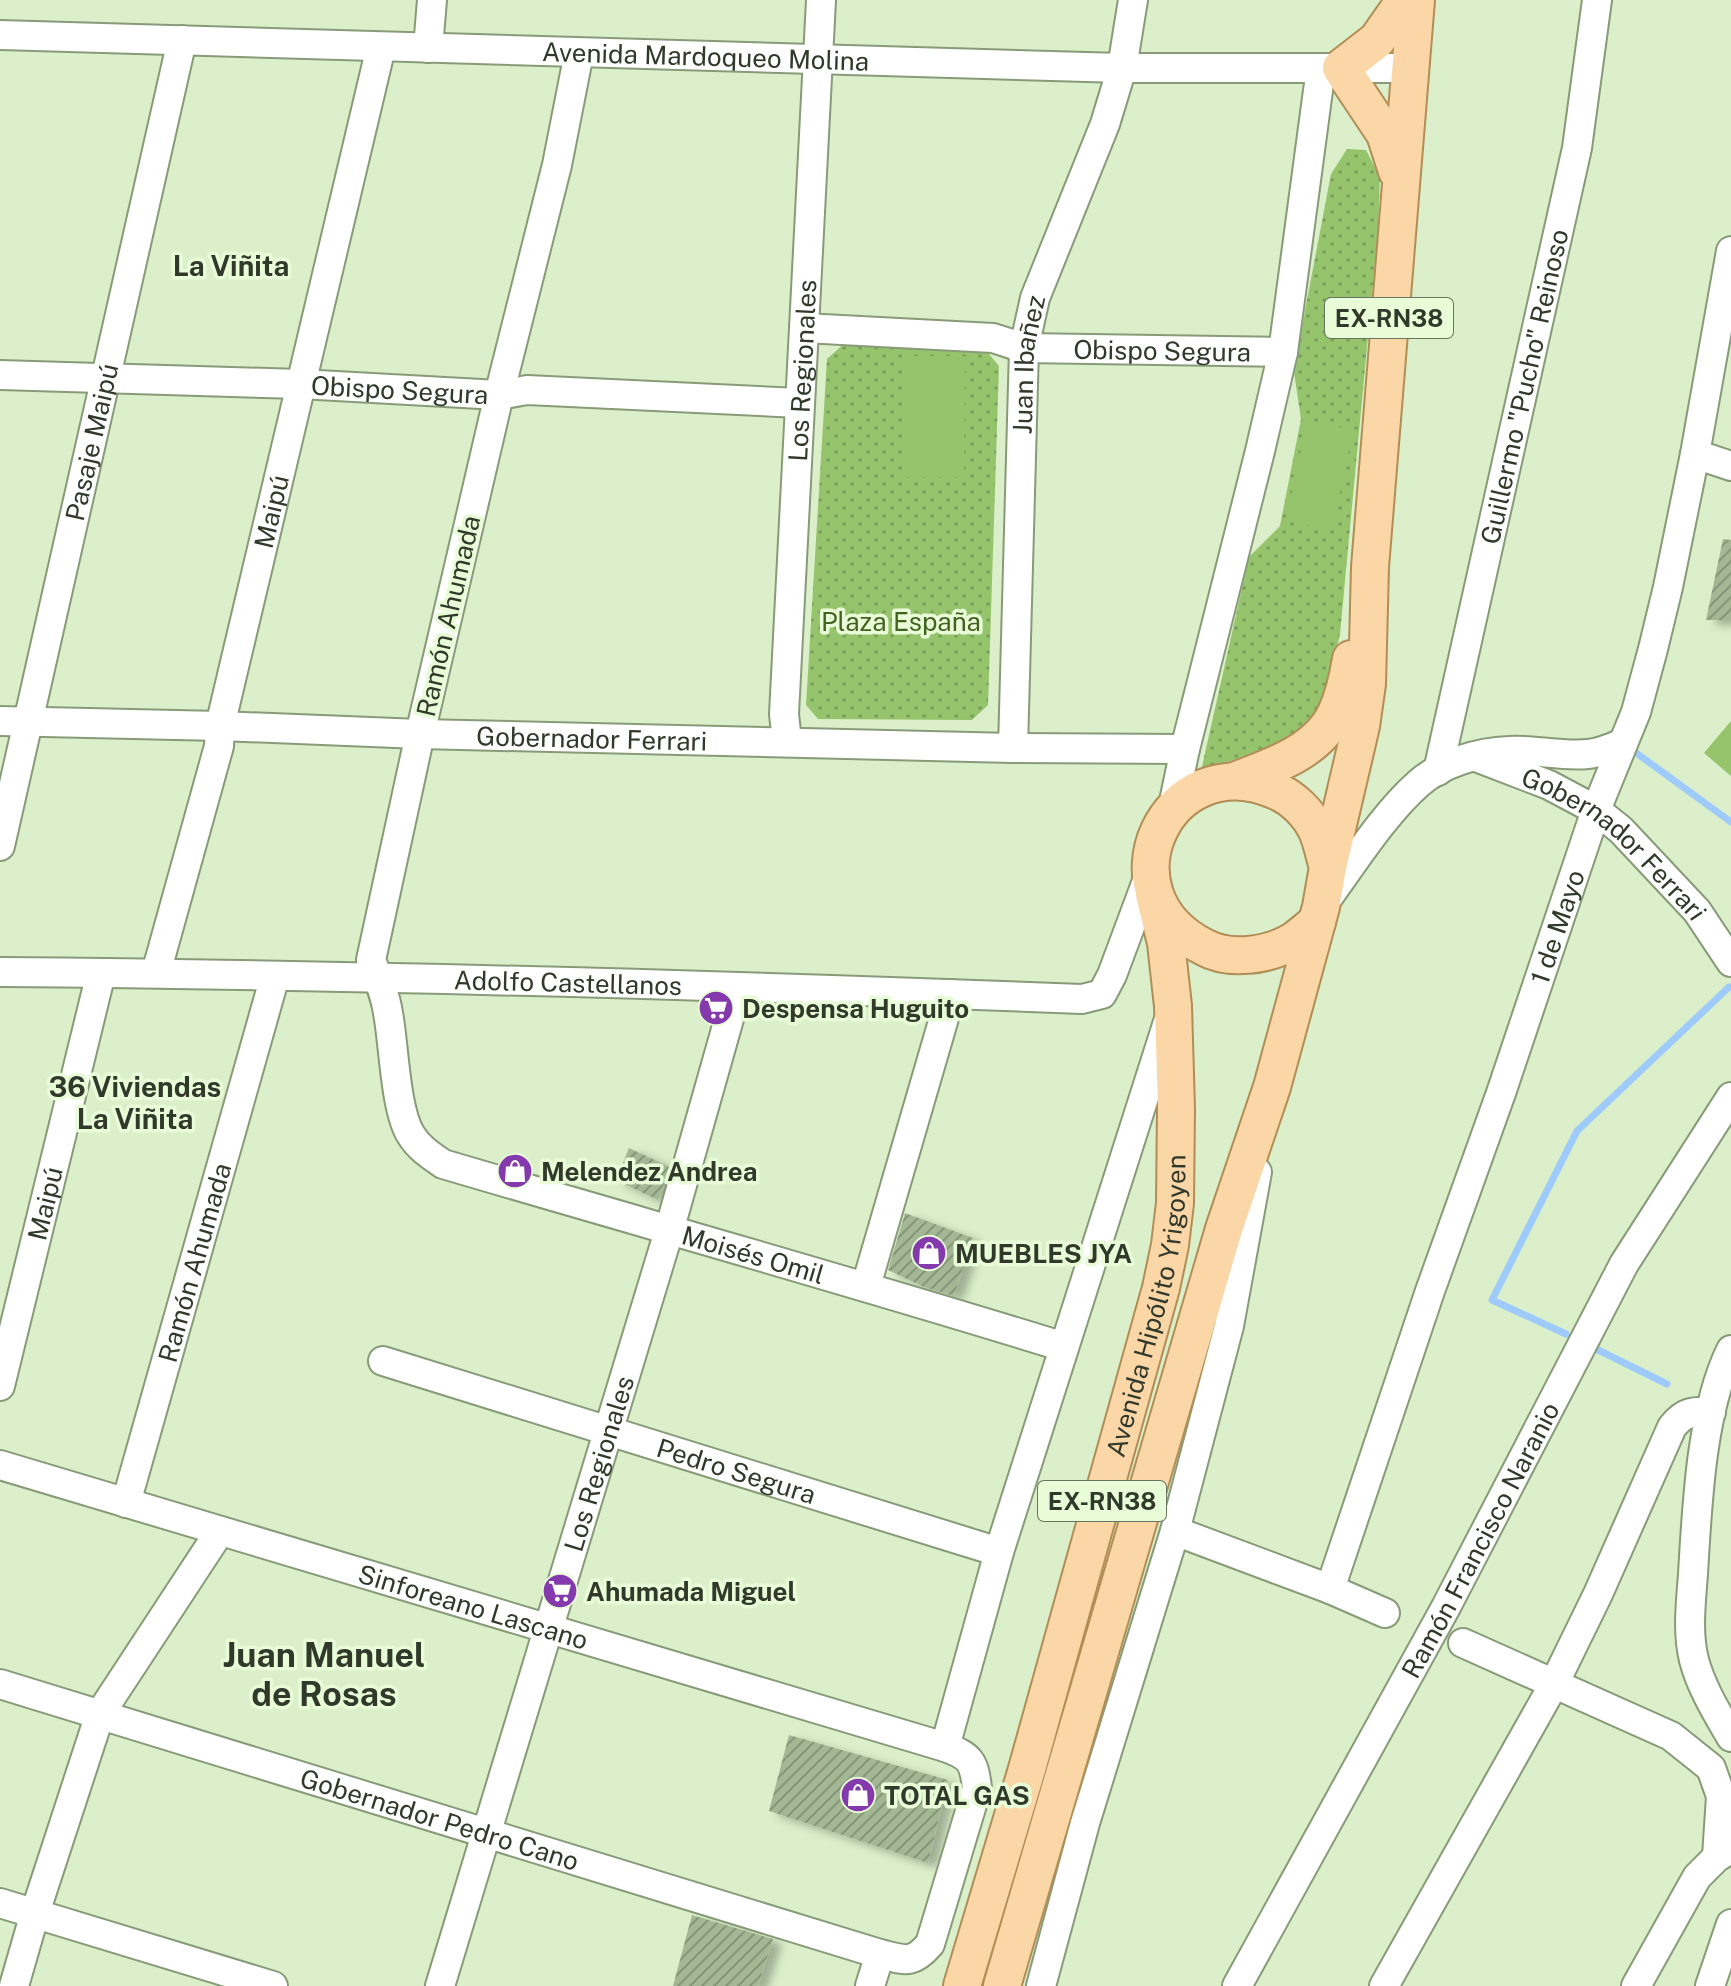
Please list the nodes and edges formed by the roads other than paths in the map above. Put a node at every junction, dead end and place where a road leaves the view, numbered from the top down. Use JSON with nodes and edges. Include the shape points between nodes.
{"nodes":[{"id":1,"x":432,"y":0,"type":"edge"},
{"id":2,"x":821,"y":0,"type":"edge"},
{"id":3,"x":1133,"y":0,"type":"edge"},
{"id":4,"x":1405,"y":0,"type":"edge"},
{"id":5,"x":1416,"y":0,"type":"edge"},
{"id":6,"x":1597,"y":0,"type":"edge"},
{"id":7,"x":0,"y":35,"type":"edge"},
{"id":8,"x":182,"y":40,"type":"junction"},
{"id":9,"x":381,"y":47,"type":"junction"},
{"id":10,"x":428,"y":48,"type":"junction"},
{"id":11,"x":579,"y":53,"type":"junction"},
{"id":12,"x":818,"y":60,"type":"junction"},
{"id":13,"x":1122,"y":68,"type":"junction"},
{"id":14,"x":1331,"y":68,"type":"junction"},
{"id":15,"x":1411,"y":68,"type":"junction"},
{"id":16,"x":1400,"y":180,"type":"junction"},
{"id":17,"x":1731,"y":251,"type":"edge"},
{"id":18,"x":804,"y":328,"type":"junction"},
{"id":19,"x":1024,"y":348,"type":"junction"},
{"id":20,"x":1283,"y":352,"type":"junction"},
{"id":21,"x":0,"y":375,"type":"edge"},
{"id":22,"x":105,"y":378,"type":"junction"},
{"id":23,"x":300,"y":384,"type":"junction"},
{"id":24,"x":499,"y":395,"type":"junction"},
{"id":25,"x":799,"y":403,"type":"junction"},
{"id":26,"x":1695,"y":454,"type":"junction"},
{"id":27,"x":1731,"y":466,"type":"edge"},
{"id":28,"x":1370,"y":567,"type":"junction"},
{"id":29,"x":0,"y":721,"type":"edge"},
{"id":30,"x":29,"y":721,"type":"junction"},
{"id":31,"x":220,"y":726,"type":"junction"},
{"id":32,"x":420,"y":734,"type":"junction"},
{"id":33,"x":787,"y":742,"type":"junction"},
{"id":34,"x":1623,"y":743,"type":"junction"},
{"id":35,"x":1013,"y":748,"type":"junction"},
{"id":36,"x":1185,"y":749,"type":"junction"},
{"id":37,"x":1474,"y":757,"type":"junction"},
{"id":38,"x":1438,"y":771,"type":"junction"},
{"id":39,"x":1234,"y":781,"type":"junction"},
{"id":40,"x":1596,"y":810,"type":"junction"},
{"id":41,"x":1172,"y":811,"type":"junction"},
{"id":42,"x":0,"y":846,"type":"edge"},
{"id":43,"x":1328,"y":867,"type":"junction"},
{"id":44,"x":1152,"y":883,"type":"junction"},
{"id":45,"x":1319,"y":915,"type":"junction"},
{"id":46,"x":1731,"y":962,"type":"edge"},
{"id":47,"x":0,"y":972,"type":"edge"},
{"id":48,"x":101,"y":973,"type":"junction"},
{"id":49,"x":156,"y":973,"type":"junction"},
{"id":50,"x":275,"y":976,"type":"junction"},
{"id":51,"x":379,"y":978,"type":"junction"},
{"id":52,"x":738,"y":987,"type":"junction"},
{"id":53,"x":951,"y":994,"type":"junction"},
{"id":54,"x":1173,"y":1006,"type":"junction"},
{"id":55,"x":1272,"y":1087,"type":"junction"},
{"id":56,"x":1731,"y":1097,"type":"edge"},
{"id":57,"x":443,"y":1164,"type":"joint"},
{"id":58,"x":669,"y":1231,"type":"junction"},
{"id":59,"x":866,"y":1286,"type":"junction"},
{"id":60,"x":1064,"y":1347,"type":"junction"},
{"id":61,"x":1731,"y":1350,"type":"edge"},
{"id":62,"x":383,"y":1361,"type":"dead end"},
{"id":63,"x":0,"y":1386,"type":"edge"},
{"id":64,"x":1711,"y":1412,"type":"junction"},
{"id":65,"x":609,"y":1430,"type":"junction"},
{"id":66,"x":0,"y":1465,"type":"edge"},
{"id":67,"x":126,"y":1503,"type":"junction"},
{"id":68,"x":220,"y":1531,"type":"junction"},
{"id":69,"x":1175,"y":1531,"type":"junction"},
{"id":70,"x":999,"y":1552,"type":"junction"},
{"id":71,"x":1330,"y":1589,"type":"junction"},
{"id":72,"x":1385,"y":1613,"type":"dead end"},
{"id":73,"x":549,"y":1629,"type":"junction"},
{"id":74,"x":1463,"y":1643,"type":"dead end"},
{"id":75,"x":0,"y":1684,"type":"edge"},
{"id":76,"x":1554,"y":1684,"type":"junction"},
{"id":77,"x":100,"y":1714,"type":"junction"},
{"id":78,"x":1731,"y":1737,"type":"edge"},
{"id":79,"x":945,"y":1747,"type":"junction"},
{"id":80,"x":486,"y":1834,"type":"junction"},
{"id":81,"x":1724,"y":1853,"type":"edge"},
{"id":82,"x":0,"y":1903,"type":"edge"},
{"id":83,"x":35,"y":1913,"type":"junction"},
{"id":84,"x":1731,"y":1924,"type":"edge"},
{"id":85,"x":880,"y":1954,"type":"junction"},
{"id":86,"x":14,"y":1986,"type":"edge"},
{"id":87,"x":273,"y":1986,"type":"edge"},
{"id":88,"x":440,"y":1986,"type":"edge"},
{"id":89,"x":870,"y":1986,"type":"edge"},
{"id":90,"x":962,"y":1986,"type":"edge"},
{"id":91,"x":1002,"y":1986,"type":"edge"},
{"id":92,"x":1041,"y":1986,"type":"edge"},
{"id":93,"x":1237,"y":1986,"type":"edge"},
{"id":94,"x":1384,"y":1986,"type":"edge"},
{"id":95,"x":1636,"y":1986,"type":"edge"},
{"id":96,"x":1710,"y":1986,"type":"edge"}],
"edges":[{"from":1,"to":10,"type":"street"},
{"from":2,"to":12,"type":"street","name":"Los Regionales"},
{"from":3,"to":13,"type":"street","name":"Juan Ibañez"},
{"from":4,"to":14,"type":"main road","via":[[1377,40]]},
{"from":5,"to":15,"type":"main road","number":"EX-RN38"},
{"from":6,"to":38,"type":"street","name":"Guillermo \"Pucho\" Reinoso","via":[[1577,148]]},
{"from":7,"to":8,"type":"street","name":"Avenida Mardoqueo Molina"},
{"from":8,"to":9,"type":"street","name":"Avenida Mardoqueo Molina"},
{"from":8,"to":22,"type":"street","name":"Pasaje Maipú"},
{"from":9,"to":10,"type":"street","name":"Avenida Mardoqueo Molina"},
{"from":9,"to":23,"type":"street","name":"Maipú"},
{"from":10,"to":11,"type":"street","name":"Avenida Mardoqueo Molina"},
{"from":11,"to":12,"type":"street","name":"Avenida Mardoqueo Molina"},
{"from":11,"to":24,"type":"street","name":"Ramón Ahumada","via":[[557,165]]},
{"from":12,"to":13,"type":"street","name":"Avenida Mardoqueo Molina"},
{"from":12,"to":18,"type":"street","name":"Los Regionales"},
{"from":13,"to":14,"type":"street","name":"Avenida Mardoqueo Molina"},
{"from":13,"to":19,"type":"street","name":"Juan Ibañez","via":[[1035,298]]},
{"from":14,"to":15,"type":"street","name":"Avenida Mardoqueo Molina"},
{"from":14,"to":16,"type":"main road","via":[[1385,134]]},
{"from":14,"to":20,"type":"street"},
{"from":15,"to":16,"type":"main road","number":"EX-RN38"},
{"from":16,"to":28,"type":"main road","number":"EX-RN38"},
{"from":17,"to":26,"type":"street","name":"1 de Mayo"},
{"from":18,"to":19,"type":"street","name":"Obispo Segura","via":[[993,338]]},
{"from":18,"to":25,"type":"street","name":"Los Regionales"},
{"from":19,"to":20,"type":"street","name":"Obispo Segura"},
{"from":19,"to":35,"type":"street","name":"Juan Ibañez"},
{"from":20,"to":36,"type":"street"},
{"from":21,"to":22,"type":"street","name":"Obispo Segura"},
{"from":22,"to":23,"type":"street","name":"Obispo Segura"},
{"from":22,"to":30,"type":"street","name":"Pasaje Maipú"},
{"from":23,"to":24,"type":"street","name":"Obispo Segura"},
{"from":23,"to":31,"type":"street","name":"Maipú"},
{"from":24,"to":25,"type":"street","name":"Obispo Segura","via":[[527,390]]},
{"from":24,"to":32,"type":"street","name":"Ramón Ahumada"},
{"from":25,"to":33,"type":"street","name":"Los Regionales"},
{"from":26,"to":27,"type":"street"},
{"from":26,"to":34,"type":"street","name":"1 de Mayo","via":[[1653,649]]},
{"from":28,"to":39,"type":"main road","number":"EX-RN38","via":[[1335,715],[1315,742]]},
{"from":28,"to":43,"type":"main road","number":"EX-RN38","via":[[1367,684]]},
{"from":29,"to":30,"type":"street","name":"Gobernador Ferrari"},
{"from":30,"to":31,"type":"street","name":"Gobernador Ferrari"},
{"from":30,"to":42,"type":"street","name":"Pasaje Maipú"},
{"from":31,"to":32,"type":"street","name":"Gobernador Ferrari"},
{"from":31,"to":49,"type":"street","name":"Maipú","via":[[219,746]]},
{"from":32,"to":33,"type":"street","name":"Gobernador Ferrari"},
{"from":32,"to":51,"type":"street","name":"Ramón Ahumada","via":[[371,960]]},
{"from":33,"to":35,"type":"street","name":"Gobernador Ferrari"},
{"from":34,"to":37,"type":"street","name":"Gobernador Ferrari","via":[[1587,754],[1508,751]]},
{"from":34,"to":40,"type":"street","name":"1 de Mayo"},
{"from":35,"to":36,"type":"street","name":"Gobernador Ferrari"},
{"from":36,"to":41,"type":"street"},
{"from":37,"to":38,"type":"street","name":"Gobernador Ferrari"},
{"from":37,"to":40,"type":"street","name":"Gobernador Ferrari","via":[[1549,785]]},
{"from":38,"to":45,"type":"street","name":"Gobernador Ferrari","via":[[1392,812]]},
{"from":39,"to":41,"type":"main road","number":"EX-RN38","via":[[1206,786]]},
{"from":39,"to":43,"type":"main road","number":"EX-RN38","via":[[1259,783],[1302,809],[1316,830]]},
{"from":40,"to":46,"type":"street","name":"Gobernador Ferrari","via":[[1697,911]]},
{"from":40,"to":71,"type":"street","name":"1 de Mayo"},
{"from":41,"to":44,"type":"main road","number":"EX-RN38","via":[[1155,840]]},
{"from":43,"to":45,"type":"main road","number":"EX-RN38"},
{"from":44,"to":45,"type":"main road","via":[[1166,918],[1186,938],[1211,951],[1266,952],[1292,942]]},
{"from":44,"to":53,"type":"street","name":"Adolfo Castellanos","via":[[1102,994],[1082,999]]},
{"from":44,"to":54,"type":"main road","name":"Avenida Hipólito Yrigoyen","number":"EX-RN38"},
{"from":45,"to":55,"type":"main road","name":"Avenida Hipólito Yrigoyen","number":"EX-RN38"},
{"from":47,"to":48,"type":"street","name":"Adolfo Castellanos"},
{"from":48,"to":49,"type":"street","name":"Adolfo Castellanos"},
{"from":48,"to":63,"type":"street","name":"Maipú"},
{"from":49,"to":50,"type":"street","name":"Adolfo Castellanos"},
{"from":50,"to":51,"type":"street","name":"Adolfo Castellanos"},
{"from":50,"to":67,"type":"street","name":"Ramón Ahumada"},
{"from":51,"to":52,"type":"street","name":"Adolfo Castellanos"},
{"from":51,"to":57,"type":"street","name":"Ramón Ahumada","via":[[409,1132],[421,1149]]},
{"from":52,"to":53,"type":"street","name":"Adolfo Castellanos"},
{"from":52,"to":58,"type":"street","name":"Los Regionales"},
{"from":53,"to":59,"type":"street"},
{"from":54,"to":60,"type":"street"},
{"from":54,"to":90,"type":"main road","name":"Avenida Hipólito Yrigoyen","number":"EX-RN38","via":[[1175,1203],[1161,1288]]},
{"from":55,"to":69,"type":"street","via":[[1229,1326]]},
{"from":55,"to":91,"type":"main road","name":"Avenida Hipólito Yrigoyen","number":"EX-RN38","via":[[1215,1259]]},
{"from":56,"to":93,"type":"street","name":"Ramón Francisco Naranio","via":[[1624,1264],[1446,1607]]},
{"from":57,"to":58,"type":"street","name":"Moisés Omil"},
{"from":58,"to":59,"type":"street","name":"Moisés Omil"},
{"from":58,"to":65,"type":"street","name":"Los Regionales"},
{"from":59,"to":60,"type":"street","name":"Moisés Omil"},
{"from":60,"to":70,"type":"street"},
{"from":61,"to":64,"type":"street"},
{"from":62,"to":65,"type":"street","name":"Pedro Segura"},
{"from":64,"to":76,"type":"street","via":[[1692,1411],[1672,1427]]},
{"from":64,"to":78,"type":"street","via":[[1704,1442],[1690,1627],[1693,1659]]},
{"from":65,"to":70,"type":"street","name":"Pedro Segura"},
{"from":65,"to":73,"type":"street","name":"Los Regionales"},
{"from":66,"to":67,"type":"street","name":"Sinforeano Lascano"},
{"from":67,"to":68,"type":"street","name":"Sinforeano Lascano"},
{"from":68,"to":73,"type":"street","name":"Sinforeano Lascano"},
{"from":68,"to":77,"type":"street"},
{"from":69,"to":71,"type":"street"},
{"from":69,"to":92,"type":"street"},
{"from":70,"to":79,"type":"street"},
{"from":71,"to":72,"type":"street"},
{"from":73,"to":79,"type":"street","name":"Sinforeano Lascano"},
{"from":73,"to":80,"type":"street","name":"Los Regionales"},
{"from":74,"to":76,"type":"street"},
{"from":75,"to":77,"type":"street","name":"Gobernador Pedro Cano"},
{"from":76,"to":81,"type":"street","via":[[1671,1736],[1711,1768],[1721,1796]]},
{"from":76,"to":94,"type":"street"},
{"from":77,"to":80,"type":"street","name":"Gobernador Pedro Cano"},
{"from":77,"to":83,"type":"street"},
{"from":79,"to":85,"type":"street","name":"Sinforeano Lascano","via":[[964,1754],[975,1768],[977,1788],[930,1944],[918,1957],[904,1960]]},
{"from":80,"to":85,"type":"street","name":"Gobernador Pedro Cano"},
{"from":80,"to":88,"type":"street","name":"Los Regionales"},
{"from":81,"to":95,"type":"street","via":[[1697,1877]]},
{"from":82,"to":83,"type":"street"},
{"from":83,"to":86,"type":"street"},
{"from":83,"to":87,"type":"street"},
{"from":84,"to":96,"type":"street"},
{"from":85,"to":89,"type":"street"}]}
